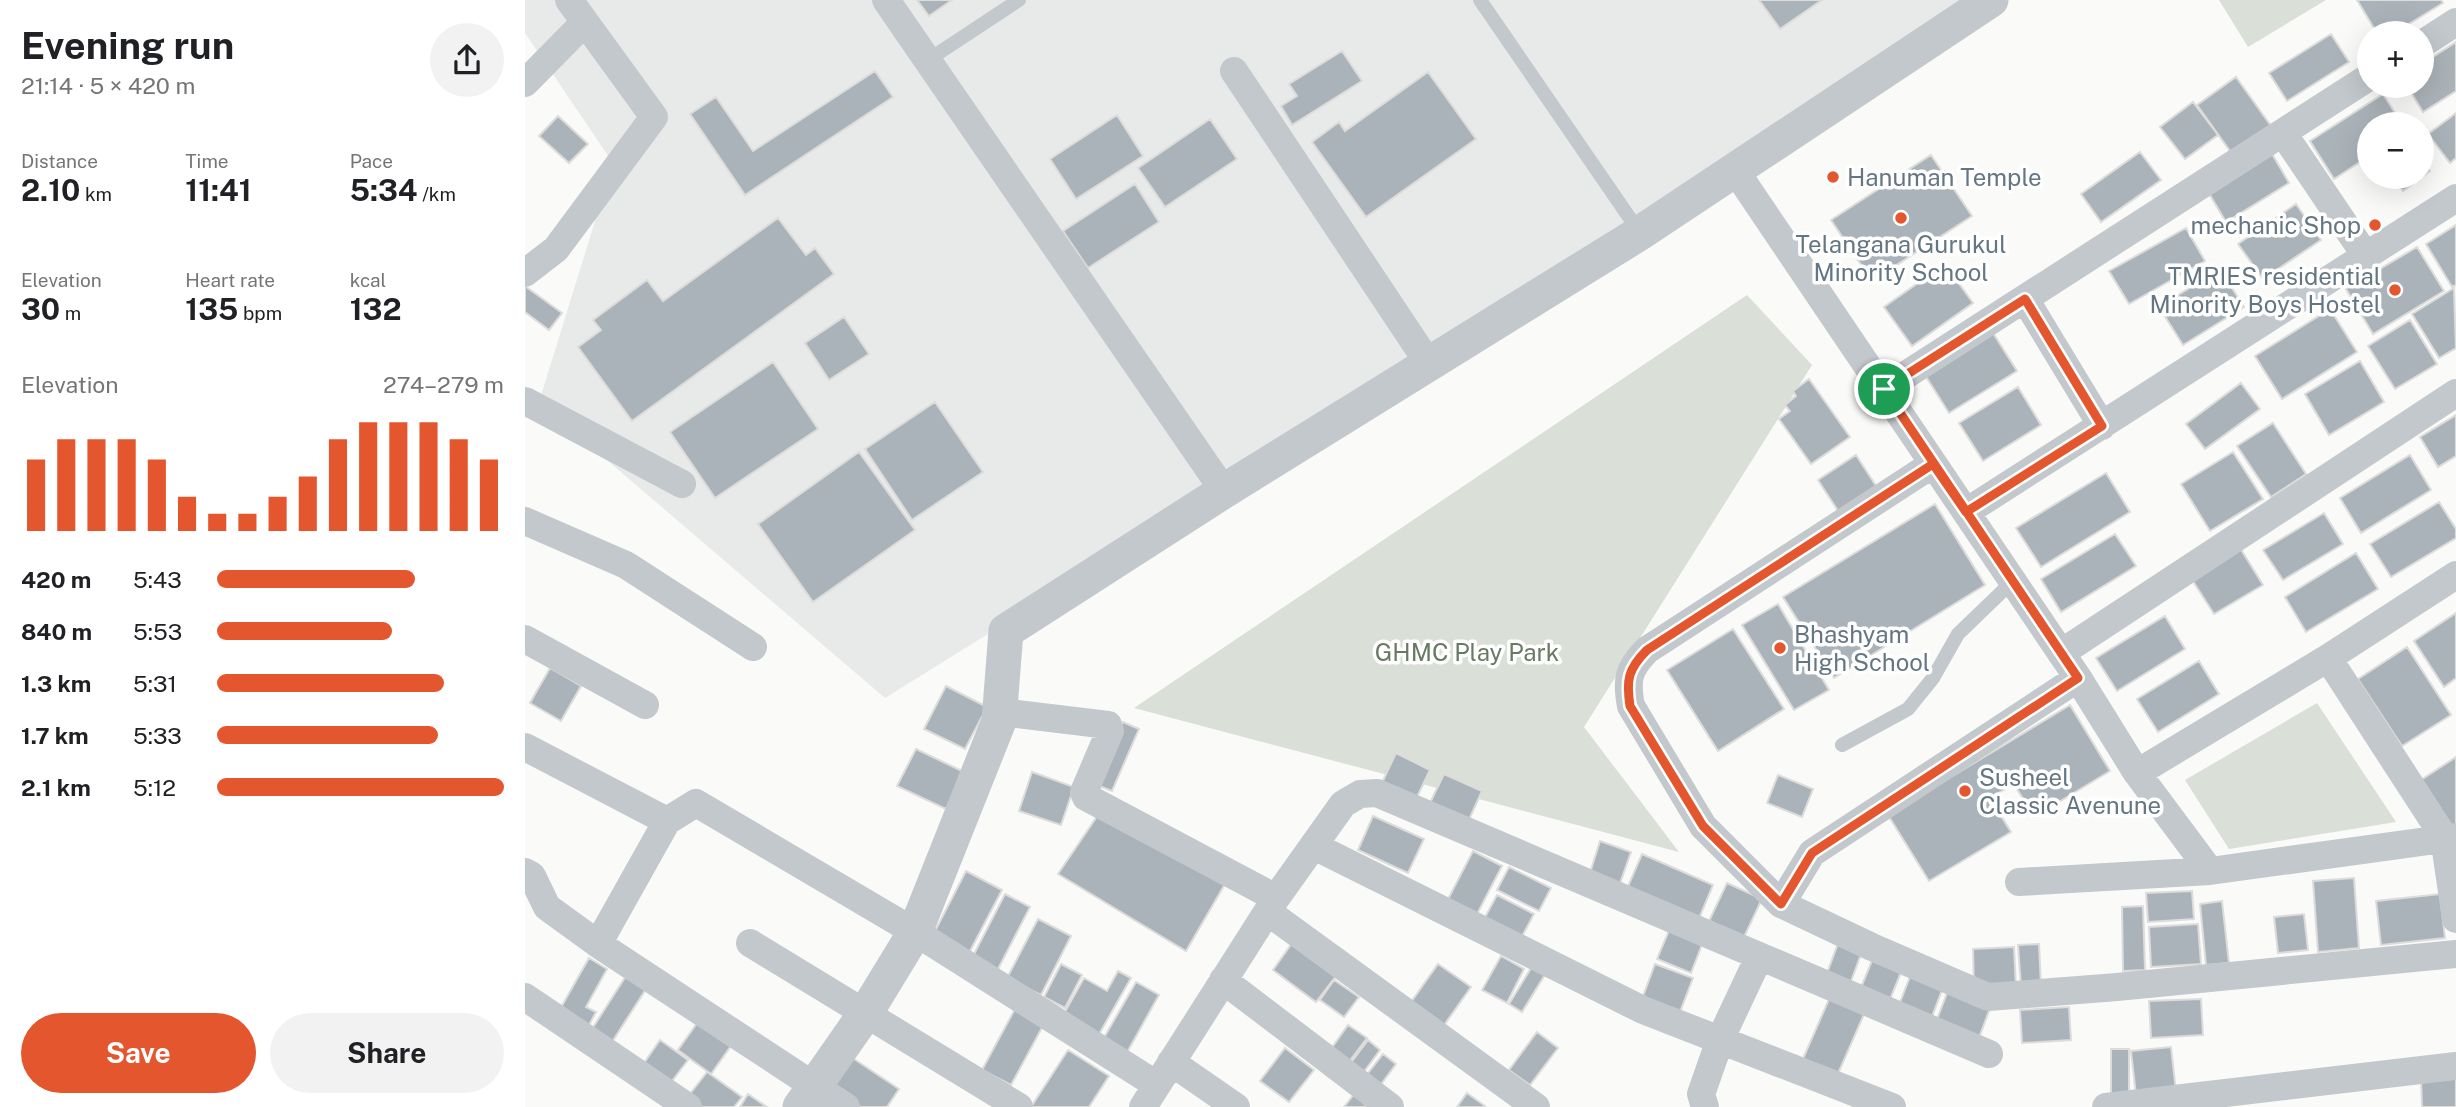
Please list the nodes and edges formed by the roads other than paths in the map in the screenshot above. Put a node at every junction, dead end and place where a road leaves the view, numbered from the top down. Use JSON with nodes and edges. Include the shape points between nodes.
{"nodes":[{"id":1,"x":886,"y":0,"type":"edge"},
{"id":2,"x":1019,"y":0,"type":"edge"},
{"id":3,"x":1480,"y":0,"type":"edge"},
{"id":4,"x":1991,"y":0,"type":"edge"},
{"id":5,"x":577,"y":11,"type":"edge"},
{"id":6,"x":2456,"y":22,"type":"edge"},
{"id":7,"x":2434,"y":36,"type":"edge"},
{"id":8,"x":928,"y":60,"type":"junction"},
{"id":9,"x":1234,"y":71,"type":"dead end"},
{"id":10,"x":525,"y":83,"type":"edge"},
{"id":11,"x":2357,"y":85,"type":"edge"},
{"id":12,"x":2283,"y":133,"type":"junction"},
{"id":13,"x":1735,"y":170,"type":"junction"},
{"id":14,"x":2456,"y":198,"type":"edge"},
{"id":15,"x":1640,"y":233,"type":"junction"},
{"id":16,"x":2366,"y":256,"type":"junction"},
{"id":17,"x":525,"y":273,"type":"edge"},
{"id":18,"x":2025,"y":299,"type":"junction"},
{"id":19,"x":1429,"y":364,"type":"junction"},
{"id":20,"x":1884,"y":389,"type":"junction"},
{"id":21,"x":2456,"y":393,"type":"edge"},
{"id":22,"x":525,"y":401,"type":"edge"},
{"id":23,"x":2102,"y":426,"type":"junction"},
{"id":24,"x":1933,"y":464,"type":"junction"},
{"id":25,"x":682,"y":484,"type":"dead end"},
{"id":26,"x":1224,"y":491,"type":"junction"},
{"id":27,"x":1966,"y":512,"type":"junction"},
{"id":28,"x":525,"y":521,"type":"edge"},
{"id":29,"x":2456,"y":575,"type":"edge"},
{"id":30,"x":2013,"y":582,"type":"junction"},
{"id":31,"x":525,"y":639,"type":"edge"},
{"id":32,"x":753,"y":647,"type":"dead end"},
{"id":33,"x":2061,"y":653,"type":"junction"},
{"id":34,"x":2327,"y":658,"type":"junction"},
{"id":35,"x":2078,"y":678,"type":"junction"},
{"id":36,"x":645,"y":705,"type":"dead end"},
{"id":37,"x":1001,"y":712,"type":"junction"},
{"id":38,"x":1842,"y":745,"type":"dead end"},
{"id":39,"x":525,"y":747,"type":"edge"},
{"id":40,"x":2137,"y":773,"type":"junction"},
{"id":41,"x":667,"y":821,"type":"junction"},
{"id":42,"x":2450,"y":837,"type":"edge"},
{"id":43,"x":1314,"y":846,"type":"junction"},
{"id":44,"x":2210,"y":871,"type":"junction"},
{"id":45,"x":525,"y":872,"type":"edge"},
{"id":46,"x":2019,"y":882,"type":"dead end"},
{"id":47,"x":1781,"y":904,"type":"junction"},
{"id":48,"x":1272,"y":905,"type":"junction"},
{"id":49,"x":2456,"y":919,"type":"edge"},
{"id":50,"x":915,"y":932,"type":"junction"},
{"id":51,"x":750,"y":943,"type":"dead end"},
{"id":52,"x":598,"y":944,"type":"junction"},
{"id":53,"x":2456,"y":954,"type":"edge"},
{"id":54,"x":1759,"y":957,"type":"junction"},
{"id":55,"x":1223,"y":980,"type":"junction"},
{"id":56,"x":525,"y":997,"type":"edge"},
{"id":57,"x":865,"y":1014,"type":"junction"},
{"id":58,"x":1720,"y":1040,"type":"junction"},
{"id":59,"x":1989,"y":1054,"type":"dead end"},
{"id":60,"x":2456,"y":1066,"type":"edge"},
{"id":61,"x":1157,"y":1085,"type":"edge"},
{"id":62,"x":807,"y":1097,"type":"edge"},
{"id":63,"x":688,"y":1107,"type":"edge"},
{"id":64,"x":846,"y":1107,"type":"edge"},
{"id":65,"x":1019,"y":1107,"type":"edge"},
{"id":66,"x":1235,"y":1107,"type":"edge"},
{"id":67,"x":1390,"y":1107,"type":"edge"},
{"id":68,"x":1536,"y":1107,"type":"edge"},
{"id":69,"x":1705,"y":1107,"type":"edge"},
{"id":70,"x":1892,"y":1107,"type":"edge"},
{"id":71,"x":2106,"y":1107,"type":"edge"}],
"edges":[{"from":1,"to":8,"type":"street"},
{"from":2,"to":8,"type":"lane"},
{"from":3,"to":15,"type":"lane"},
{"from":4,"to":13,"type":"street"},
{"from":5,"to":10,"type":"street"},
{"from":5,"to":17,"type":"street","via":[[654,117],[556,249]]},
{"from":6,"to":7,"type":"street"},
{"from":8,"to":26,"type":"street"},
{"from":9,"to":19,"type":"street"},
{"from":11,"to":12,"type":"street"},
{"from":12,"to":16,"type":"street"},
{"from":12,"to":18,"type":"street"},
{"from":13,"to":15,"type":"street"},
{"from":13,"to":20,"type":"street"},
{"from":14,"to":16,"type":"street"},
{"from":15,"to":19,"type":"street"},
{"from":16,"to":23,"type":"street"},
{"from":18,"to":20,"type":"street"},
{"from":18,"to":23,"type":"street"},
{"from":19,"to":26,"type":"street"},
{"from":20,"to":24,"type":"street"},
{"from":21,"to":33,"type":"street"},
{"from":22,"to":25,"type":"street"},
{"from":23,"to":27,"type":"street"},
{"from":24,"to":27,"type":"street"},
{"from":24,"to":47,"type":"street","via":[[1647,650],[1630,671],[1630,706],[1703,826]]},
{"from":26,"to":37,"type":"street","via":[[1006,631]]},
{"from":27,"to":30,"type":"street"},
{"from":28,"to":32,"type":"street","via":[[626,565]]},
{"from":29,"to":34,"type":"street"},
{"from":30,"to":33,"type":"street"},
{"from":30,"to":38,"type":"lane","via":[[1958,634],[1933,678],[1908,709]]},
{"from":31,"to":36,"type":"street"},
{"from":33,"to":35,"type":"street"},
{"from":34,"to":40,"type":"street"},
{"from":34,"to":42,"type":"street"},
{"from":35,"to":40,"type":"street"},
{"from":35,"to":47,"type":"street","via":[[1812,853]]},
{"from":37,"to":48,"type":"street","via":[[1108,725],[1086,797]]},
{"from":37,"to":50,"type":"street"},
{"from":39,"to":41,"type":"street"},
{"from":40,"to":44,"type":"street"},
{"from":41,"to":50,"type":"street","via":[[696,803]]},
{"from":41,"to":52,"type":"street"},
{"from":42,"to":44,"type":"street"},
{"from":42,"to":49,"type":"street"},
{"from":43,"to":48,"type":"street"},
{"from":43,"to":54,"type":"street","via":[[1343,804],[1360,794],[1377,793]]},
{"from":43,"to":58,"type":"street","via":[[1643,1010]]},
{"from":44,"to":46,"type":"street"},
{"from":45,"to":52,"type":"street","via":[[532,876],[547,907]]},
{"from":47,"to":53,"type":"street","via":[[1988,997]]},
{"from":48,"to":55,"type":"street"},
{"from":48,"to":68,"type":"street"},
{"from":50,"to":57,"type":"street"},
{"from":50,"to":61,"type":"street"},
{"from":51,"to":57,"type":"street"},
{"from":52,"to":62,"type":"street"},
{"from":54,"to":58,"type":"street"},
{"from":54,"to":59,"type":"street"},
{"from":55,"to":61,"type":"street"},
{"from":55,"to":67,"type":"street"},
{"from":56,"to":63,"type":"street"},
{"from":57,"to":62,"type":"street"},
{"from":57,"to":65,"type":"street"},
{"from":58,"to":69,"type":"street","via":[[1701,1094]]},
{"from":58,"to":70,"type":"street"},
{"from":60,"to":71,"type":"street"},
{"from":61,"to":66,"type":"street"},
{"from":62,"to":64,"type":"street"}]}
